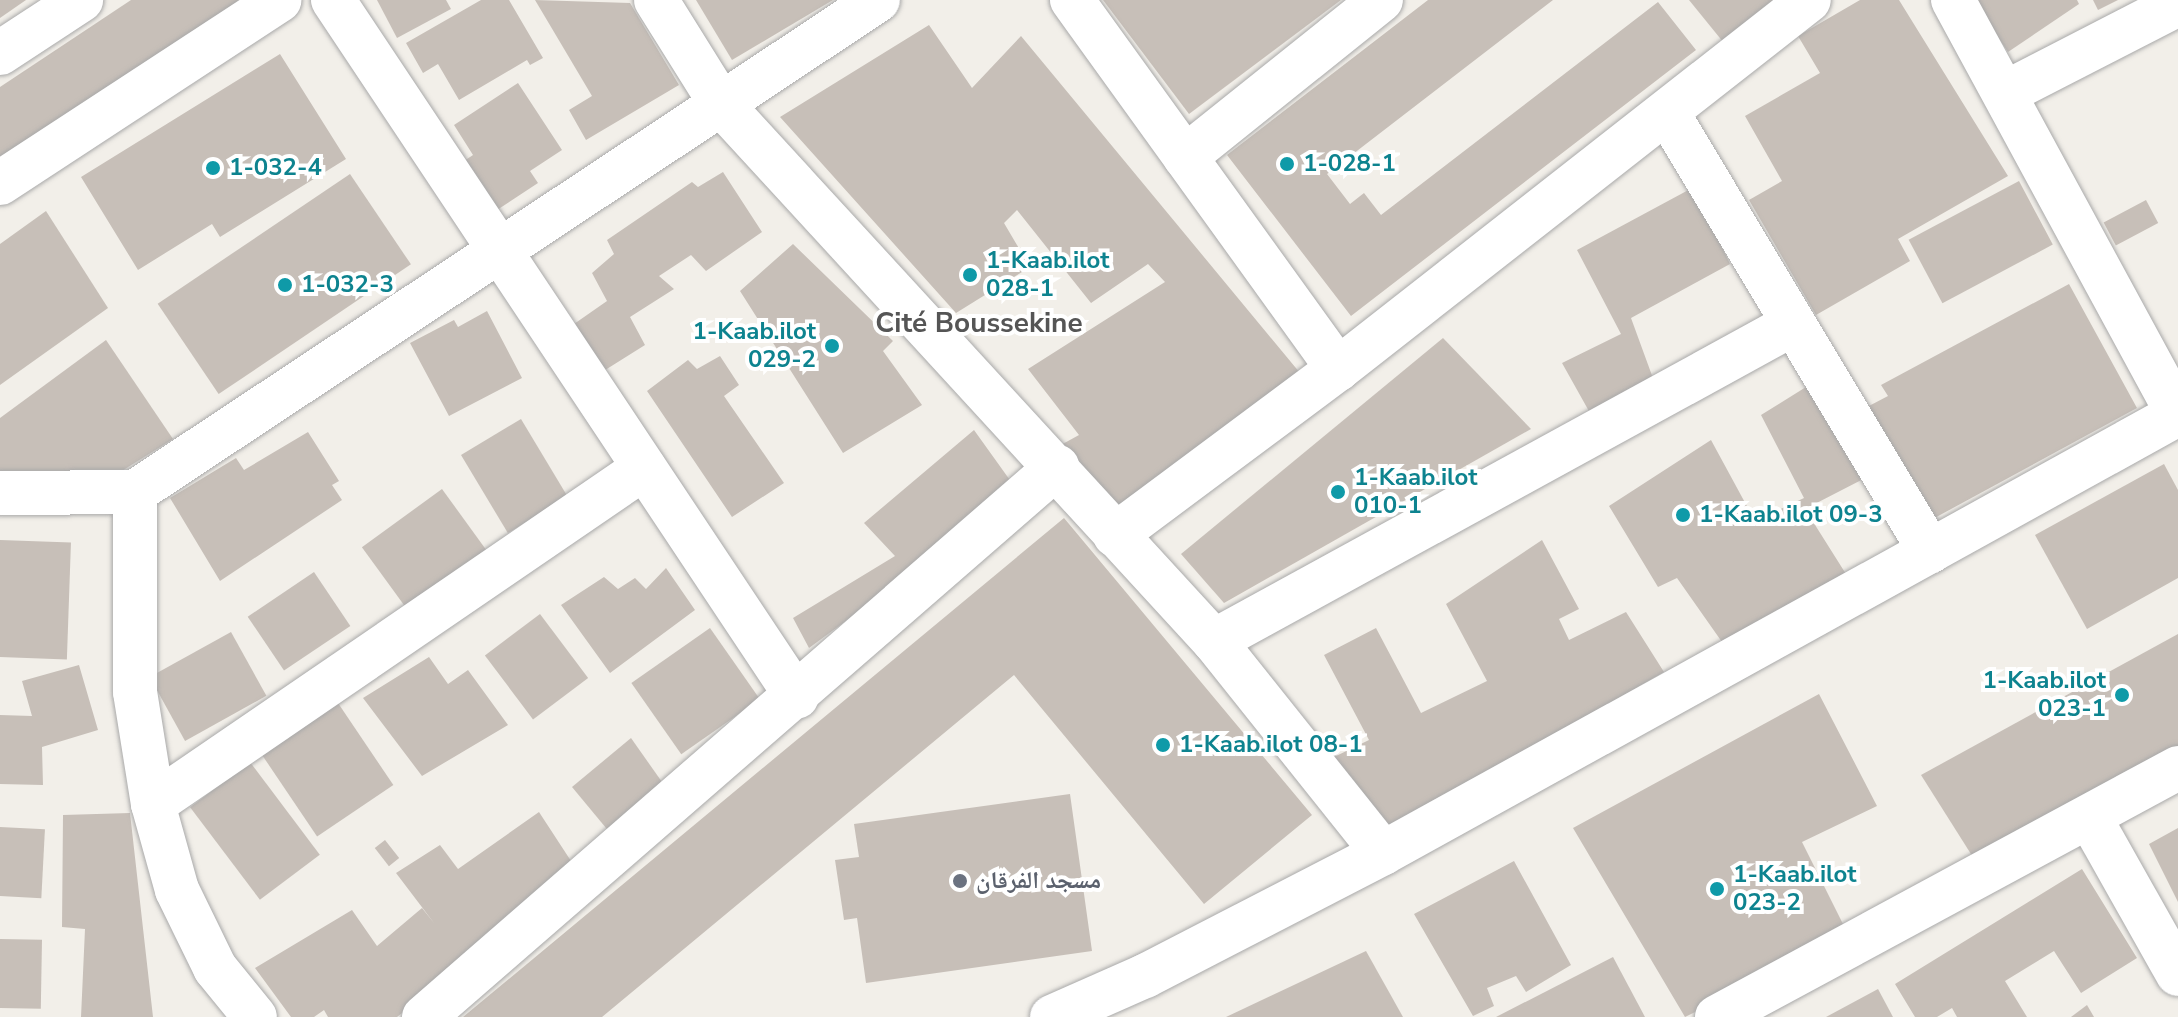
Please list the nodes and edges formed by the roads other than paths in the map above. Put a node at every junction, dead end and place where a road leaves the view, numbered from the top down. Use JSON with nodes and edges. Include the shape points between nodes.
{"nodes":[{"id":1,"x":81,"y":0,"type":"edge"},
{"id":2,"x":280,"y":0,"type":"edge"},
{"id":3,"x":333,"y":0,"type":"edge"},
{"id":4,"x":656,"y":0,"type":"edge"},
{"id":5,"x":878,"y":0,"type":"edge"},
{"id":6,"x":1072,"y":0,"type":"edge"},
{"id":7,"x":1381,"y":0,"type":"edge"},
{"id":8,"x":1809,"y":0,"type":"edge"},
{"id":9,"x":1953,"y":0,"type":"edge"},
{"id":10,"x":2178,"y":4,"type":"edge"},
{"id":11,"x":0,"y":53,"type":"edge"},
{"id":12,"x":2005,"y":93,"type":"junction"},
{"id":13,"x":721,"y":104,"type":"junction"},
{"id":14,"x":1668,"y":114,"type":"junction"},
{"id":15,"x":1185,"y":157,"type":"junction"},
{"id":16,"x":0,"y":183,"type":"edge"},
{"id":17,"x":498,"y":248,"type":"junction"},
{"id":18,"x":1793,"y":324,"type":"junction"},
{"id":19,"x":1338,"y":369,"type":"junction"},
{"id":20,"x":2178,"y":414,"type":"edge"},
{"id":21,"x":1057,"y":467,"type":"junction"},
{"id":22,"x":644,"y":468,"type":"junction"},
{"id":23,"x":135,"y":492,"type":"junction"},
{"id":24,"x":0,"y":493,"type":"edge"},
{"id":25,"x":1115,"y":535,"type":"junction"},
{"id":26,"x":1930,"y":551,"type":"junction"},
{"id":27,"x":1214,"y":641,"type":"junction"},
{"id":28,"x":797,"y":697,"type":"junction"},
{"id":29,"x":2178,"y":768,"type":"edge"},
{"id":30,"x":153,"y":804,"type":"junction"},
{"id":31,"x":2090,"y":818,"type":"junction"},
{"id":32,"x":1383,"y":853,"type":"junction"},
{"id":33,"x":2178,"y":974,"type":"edge"},
{"id":34,"x":255,"y":1017,"type":"edge"},
{"id":35,"x":424,"y":1017,"type":"edge"},
{"id":36,"x":1052,"y":1017,"type":"edge"},
{"id":37,"x":1717,"y":1017,"type":"edge"}],
"edges":[{"from":1,"to":11,"type":"street"},
{"from":2,"to":16,"type":"street"},
{"from":3,"to":17,"type":"street"},
{"from":4,"to":13,"type":"street"},
{"from":5,"to":13,"type":"street"},
{"from":6,"to":15,"type":"street"},
{"from":7,"to":15,"type":"street"},
{"from":8,"to":14,"type":"street"},
{"from":9,"to":12,"type":"street"},
{"from":10,"to":12,"type":"street"},
{"from":12,"to":20,"type":"street"},
{"from":13,"to":17,"type":"street"},
{"from":13,"to":21,"type":"street"},
{"from":14,"to":18,"type":"street"},
{"from":14,"to":19,"type":"street"},
{"from":15,"to":19,"type":"street"},
{"from":17,"to":22,"type":"street"},
{"from":17,"to":23,"type":"street"},
{"from":18,"to":26,"type":"street"},
{"from":18,"to":27,"type":"street"},
{"from":19,"to":25,"type":"street"},
{"from":20,"to":26,"type":"street"},
{"from":21,"to":25,"type":"street"},
{"from":21,"to":28,"type":"street"},
{"from":22,"to":28,"type":"street"},
{"from":22,"to":30,"type":"street"},
{"from":23,"to":24,"type":"street"},
{"from":23,"to":30,"type":"street","via":[[135,692]]},
{"from":25,"to":27,"type":"street"},
{"from":26,"to":32,"type":"street"},
{"from":27,"to":32,"type":"street"},
{"from":28,"to":35,"type":"street"},
{"from":29,"to":31,"type":"street"},
{"from":30,"to":34,"type":"street","via":[[177,890],[215,968]]},
{"from":31,"to":33,"type":"street"},
{"from":31,"to":37,"type":"street"},
{"from":32,"to":36,"type":"street","via":[[1145,976]]}]}
